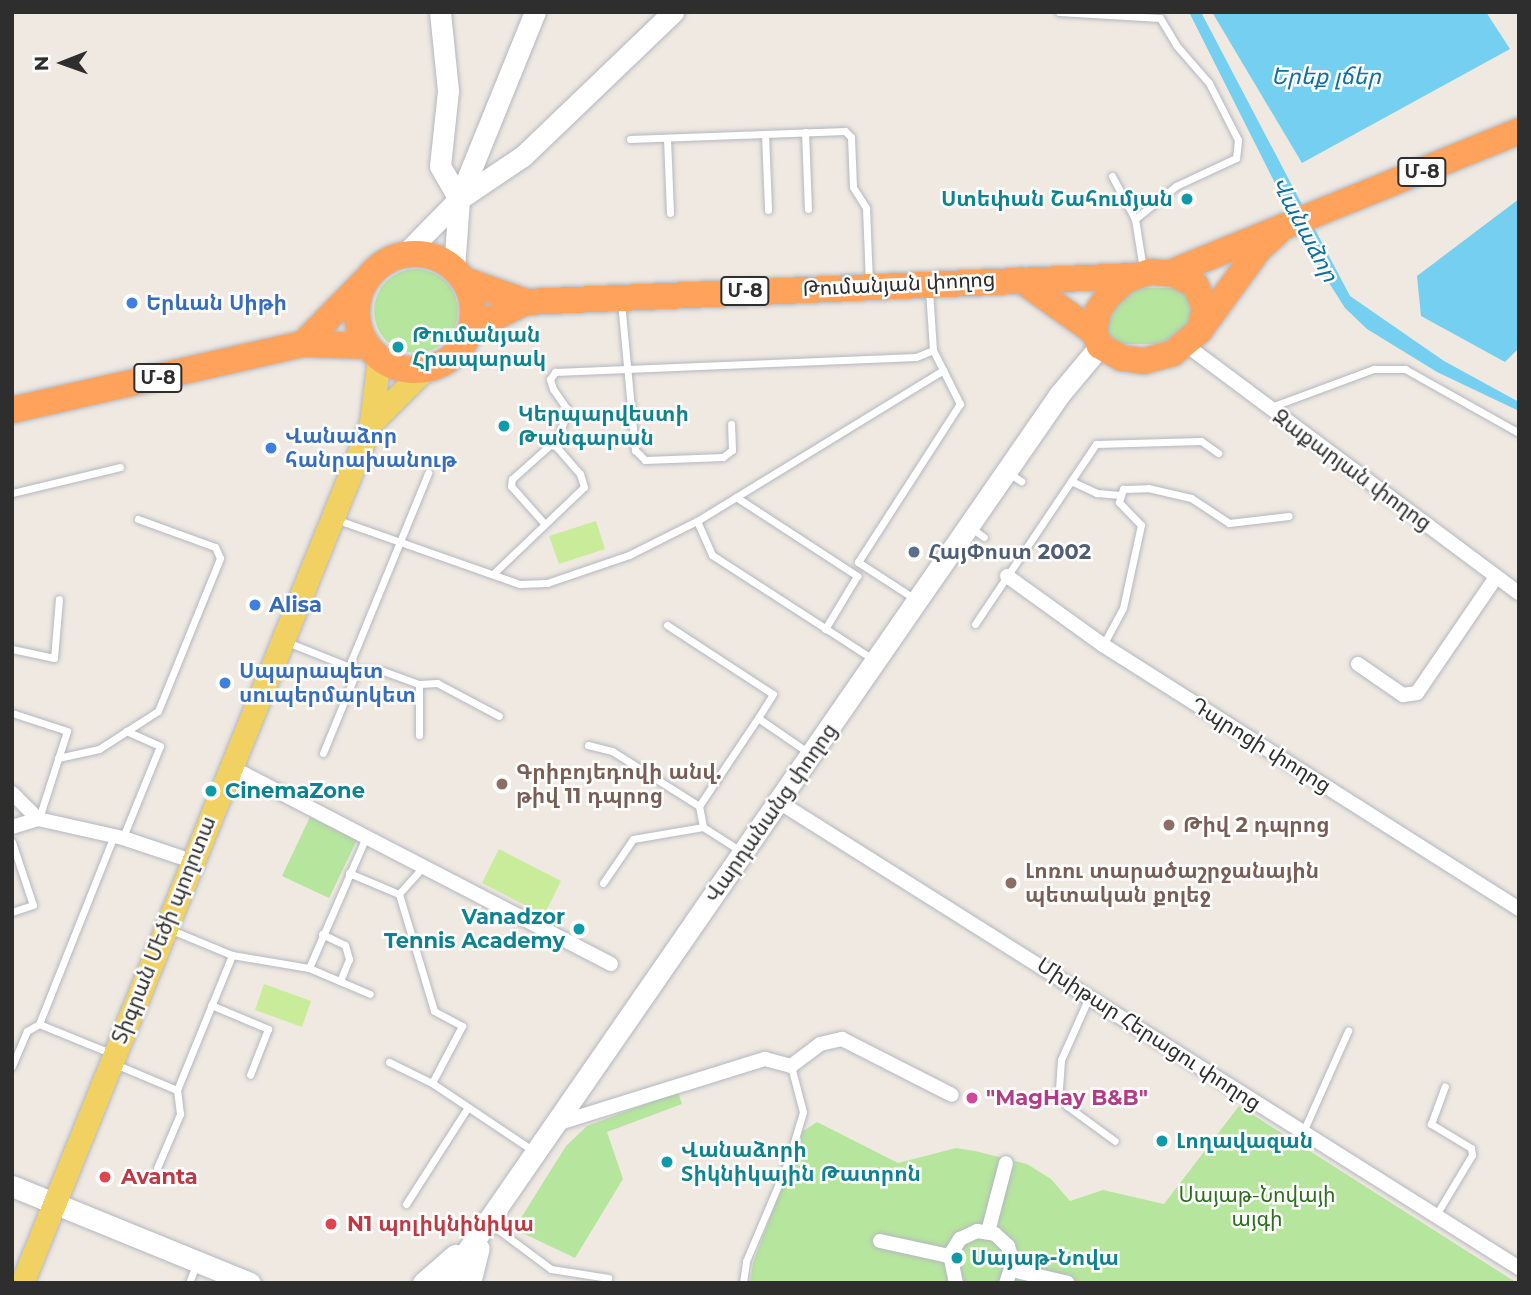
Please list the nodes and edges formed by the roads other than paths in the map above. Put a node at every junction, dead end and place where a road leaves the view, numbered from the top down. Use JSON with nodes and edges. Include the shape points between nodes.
{"nodes":[{"id":1,"x":440,"y":12,"type":"edge"},
{"id":2,"x":535,"y":12,"type":"edge"},
{"id":3,"x":1059,"y":12,"type":"edge"},
{"id":4,"x":669,"y":13,"type":"edge"},
{"id":5,"x":1519,"y":131,"type":"edge"},
{"id":6,"x":805,"y":132,"type":"junction"},
{"id":7,"x":765,"y":134,"type":"junction"},
{"id":8,"x":667,"y":138,"type":"junction"},
{"id":9,"x":631,"y":139,"type":"dead end"},
{"id":10,"x":1112,"y":176,"type":"dead end"},
{"id":11,"x":459,"y":199,"type":"junction"},
{"id":12,"x":808,"y":209,"type":"dead end"},
{"id":13,"x":768,"y":210,"type":"dead end"},
{"id":14,"x":670,"y":213,"type":"dead end"},
{"id":15,"x":1135,"y":219,"type":"junction"},
{"id":16,"x":1277,"y":233,"type":"junction"},
{"id":17,"x":404,"y":255,"type":"junction"},
{"id":18,"x":459,"y":274,"type":"junction"},
{"id":19,"x":1149,"y":274,"type":"junction"},
{"id":20,"x":1021,"y":280,"type":"junction"},
{"id":21,"x":366,"y":281,"type":"junction"},
{"id":22,"x":929,"y":282,"type":"junction"},
{"id":23,"x":869,"y":285,"type":"junction"},
{"id":24,"x":621,"y":298,"type":"junction"},
{"id":25,"x":526,"y":302,"type":"junction"},
{"id":26,"x":471,"y":329,"type":"junction"},
{"id":27,"x":1193,"y":338,"type":"junction"},
{"id":28,"x":1097,"y":339,"type":"junction"},
{"id":29,"x":303,"y":344,"type":"junction"},
{"id":30,"x":933,"y":350,"type":"junction"},
{"id":31,"x":373,"y":352,"type":"junction"},
{"id":32,"x":624,"y":368,"type":"junction"},
{"id":33,"x":424,"y":370,"type":"junction"},
{"id":34,"x":943,"y":370,"type":"junction"},
{"id":35,"x":1267,"y":408,"type":"junction"},
{"id":36,"x":12,"y":410,"type":"edge"},
{"id":37,"x":371,"y":423,"type":"junction"},
{"id":38,"x":731,"y":424,"type":"dead end"},
{"id":39,"x":1519,"y":433,"type":"edge"},
{"id":40,"x":556,"y":446,"type":"junction"},
{"id":41,"x":1218,"y":453,"type":"dead end"},
{"id":42,"x":120,"y":467,"type":"dead end"},
{"id":43,"x":428,"y":473,"type":"dead end"},
{"id":44,"x":1071,"y":481,"type":"junction"},
{"id":45,"x":12,"y":493,"type":"edge"},
{"id":46,"x":1119,"y":495,"type":"junction"},
{"id":47,"x":736,"y":496,"type":"junction"},
{"id":48,"x":1047,"y":499,"type":"dead end"},
{"id":49,"x":1055,"y":505,"type":"junction"},
{"id":50,"x":1289,"y":516,"type":"dead end"},
{"id":51,"x":332,"y":518,"type":"junction"},
{"id":52,"x":138,"y":519,"type":"dead end"},
{"id":53,"x":696,"y":521,"type":"junction"},
{"id":54,"x":543,"y":522,"type":"junction"},
{"id":55,"x":400,"y":542,"type":"junction"},
{"id":56,"x":1010,"y":554,"type":"dead end"},
{"id":57,"x":1018,"y":559,"type":"junction"},
{"id":58,"x":495,"y":572,"type":"junction"},
{"id":59,"x":1007,"y":576,"type":"junction"},
{"id":60,"x":1496,"y":577,"type":"junction"},
{"id":61,"x":1519,"y":593,"type":"edge"},
{"id":62,"x":59,"y":599,"type":"dead end"},
{"id":63,"x":917,"y":601,"type":"junction"},
{"id":64,"x":975,"y":624,"type":"dead end"},
{"id":65,"x":667,"y":625,"type":"dead end"},
{"id":66,"x":825,"y":628,"type":"junction"},
{"id":67,"x":284,"y":640,"type":"junction"},
{"id":68,"x":1103,"y":645,"type":"junction"},
{"id":69,"x":12,"y":649,"type":"edge"},
{"id":70,"x":875,"y":661,"type":"junction"},
{"id":71,"x":1358,"y":664,"type":"dead end"},
{"id":72,"x":349,"y":666,"type":"junction"},
{"id":73,"x":358,"y":670,"type":"junction"},
{"id":74,"x":419,"y":684,"type":"junction"},
{"id":75,"x":12,"y":713,"type":"edge"},
{"id":76,"x":499,"y":716,"type":"dead end"},
{"id":77,"x":758,"y":718,"type":"junction"},
{"id":78,"x":126,"y":731,"type":"junction"},
{"id":79,"x":419,"y":735,"type":"dead end"},
{"id":80,"x":588,"y":745,"type":"dead end"},
{"id":81,"x":323,"y":753,"type":"dead end"},
{"id":82,"x":811,"y":754,"type":"junction"},
{"id":83,"x":58,"y":758,"type":"junction"},
{"id":84,"x":231,"y":767,"type":"junction"},
{"id":85,"x":12,"y":793,"type":"edge"},
{"id":86,"x":779,"y":802,"type":"junction"},
{"id":87,"x":699,"y":806,"type":"junction"},
{"id":88,"x":38,"y":818,"type":"junction"},
{"id":89,"x":12,"y":827,"type":"edge"},
{"id":90,"x":703,"y":827,"type":"junction"},
{"id":91,"x":118,"y":837,"type":"junction"},
{"id":92,"x":366,"y":837,"type":"junction"},
{"id":93,"x":12,"y":842,"type":"edge"},
{"id":94,"x":744,"y":853,"type":"junction"},
{"id":95,"x":192,"y":861,"type":"junction"},
{"id":96,"x":423,"y":867,"type":"junction"},
{"id":97,"x":349,"y":873,"type":"junction"},
{"id":98,"x":603,"y":883,"type":"dead end"},
{"id":99,"x":399,"y":894,"type":"junction"},
{"id":100,"x":1519,"y":909,"type":"edge"},
{"id":101,"x":12,"y":912,"type":"edge"},
{"id":102,"x":165,"y":928,"type":"junction"},
{"id":103,"x":322,"y":934,"type":"junction"},
{"id":104,"x":232,"y":955,"type":"junction"},
{"id":105,"x":611,"y":964,"type":"dead end"},
{"id":106,"x":309,"y":968,"type":"junction"},
{"id":107,"x":340,"y":981,"type":"junction"},
{"id":108,"x":370,"y":993,"type":"dead end"},
{"id":109,"x":1089,"y":997,"type":"junction"},
{"id":110,"x":211,"y":1005,"type":"junction"},
{"id":111,"x":39,"y":1024,"type":"junction"},
{"id":112,"x":1348,"y":1031,"type":"dead end"},
{"id":113,"x":112,"y":1058,"type":"junction"},
{"id":114,"x":389,"y":1062,"type":"dead end"},
{"id":115,"x":12,"y":1066,"type":"edge"},
{"id":116,"x":791,"y":1066,"type":"junction"},
{"id":117,"x":250,"y":1075,"type":"dead end"},
{"id":118,"x":432,"y":1083,"type":"junction"},
{"id":119,"x":1445,"y":1086,"type":"dead end"},
{"id":120,"x":177,"y":1090,"type":"junction"},
{"id":121,"x":952,"y":1095,"type":"dead end"},
{"id":122,"x":468,"y":1107,"type":"junction"},
{"id":123,"x":559,"y":1123,"type":"junction"},
{"id":124,"x":1303,"y":1132,"type":"junction"},
{"id":125,"x":1115,"y":1141,"type":"dead end"},
{"id":126,"x":538,"y":1155,"type":"junction"},
{"id":127,"x":1006,"y":1163,"type":"dead end"},
{"id":128,"x":157,"y":1168,"type":"dead end"},
{"id":129,"x":12,"y":1186,"type":"edge"},
{"id":130,"x":54,"y":1203,"type":"junction"},
{"id":131,"x":406,"y":1204,"type":"dead end"},
{"id":132,"x":1435,"y":1215,"type":"junction"},
{"id":133,"x":488,"y":1225,"type":"junction"},
{"id":134,"x":988,"y":1232,"type":"junction"},
{"id":135,"x":880,"y":1241,"type":"dead end"},
{"id":136,"x":949,"y":1256,"type":"junction"},
{"id":137,"x":198,"y":1261,"type":"junction"},
{"id":138,"x":1519,"y":1268,"type":"edge"},
{"id":139,"x":1009,"y":1277,"type":"edge"},
{"id":140,"x":608,"y":1278,"type":"dead end"},
{"id":141,"x":22,"y":1283,"type":"edge"},
{"id":142,"x":189,"y":1283,"type":"edge"},
{"id":143,"x":250,"y":1283,"type":"edge"},
{"id":144,"x":423,"y":1283,"type":"edge"},
{"id":145,"x":445,"y":1283,"type":"edge"},
{"id":146,"x":470,"y":1283,"type":"edge"},
{"id":147,"x":743,"y":1283,"type":"edge"},
{"id":148,"x":956,"y":1283,"type":"edge"},
{"id":149,"x":1068,"y":1283,"type":"edge"}],
"edges":[{"from":1,"to":11,"type":"street","via":[[448,91],[440,166]]},
{"from":2,"to":11,"type":"street"},
{"from":3,"to":15,"type":"lane","via":[[1160,18],[1209,83],[1238,140],[1236,158],[1176,186]]},
{"from":4,"to":11,"type":"street","via":[[523,156]]},
{"from":5,"to":16,"type":"highway","number":"Մ-8"},
{"from":6,"to":7,"type":"lane"},
{"from":6,"to":12,"type":"lane"},
{"from":6,"to":23,"type":"lane","via":[[845,131],[851,137],[853,187],[866,208]]},
{"from":7,"to":8,"type":"lane"},
{"from":7,"to":13,"type":"lane"},
{"from":8,"to":9,"type":"lane"},
{"from":8,"to":14,"type":"lane"},
{"from":10,"to":15,"type":"lane"},
{"from":11,"to":17,"type":"street"},
{"from":11,"to":18,"type":"street"},
{"from":15,"to":19,"type":"lane"},
{"from":16,"to":19,"type":"highway","number":"Մ-8"},
{"from":16,"to":27,"type":"highway","number":"Մ-8","via":[[1259,249]]},
{"from":17,"to":18,"type":"highway","via":[[426,255]]},
{"from":17,"to":21,"type":"highway","via":[[377,268]]},
{"from":18,"to":25,"type":"highway","number":"Մ-8"},
{"from":18,"to":26,"type":"highway","via":[[473,304]]},
{"from":19,"to":20,"type":"highway","number":"Մ-8"},
{"from":19,"to":27,"type":"highway","via":[[1196,286],[1205,308]]},
{"from":19,"to":28,"type":"highway","via":[[1102,303]]},
{"from":20,"to":22,"type":"highway","name":"Թումանյան փողոց","number":"Մ-8"},
{"from":20,"to":28,"type":"highway"},
{"from":21,"to":29,"type":"highway"},
{"from":21,"to":31,"type":"highway","via":[[357,314]]},
{"from":22,"to":23,"type":"highway","name":"Թումանյան փողոց","number":"Մ-8"},
{"from":22,"to":30,"type":"lane"},
{"from":23,"to":24,"type":"highway","name":"Թումանյան փողոց","number":"Մ-8"},
{"from":24,"to":25,"type":"highway","name":"Թումանյան փողոց","number":"Մ-8"},
{"from":24,"to":32,"type":"lane"},
{"from":25,"to":26,"type":"highway","number":"Մ-8"},
{"from":26,"to":33,"type":"highway","via":[[454,356]]},
{"from":27,"to":28,"type":"highway","via":[[1144,361],[1122,358]]},
{"from":27,"to":35,"type":"street","name":"Զաքարյան փողոց"},
{"from":28,"to":63,"type":"street","name":"Վարդանանց փողոց","via":[[976,532]]},
{"from":29,"to":31,"type":"highway","number":"Մ-8"},
{"from":29,"to":36,"type":"highway","number":"Մ-8"},
{"from":30,"to":32,"type":"lane","via":[[916,357]]},
{"from":30,"to":34,"type":"lane"},
{"from":31,"to":33,"type":"highway","via":[[393,367]]},
{"from":31,"to":37,"type":"main road","name":"Տիգրան Մեծի պողոտա"},
{"from":32,"to":38,"type":"lane","via":[[633,388],[635,450],[645,460],[723,457],[732,450]]},
{"from":32,"to":40,"type":"lane","via":[[555,372],[550,379],[553,389],[567,409]]},
{"from":33,"to":37,"type":"main road","name":"Տիգրան Մեծի պողոտա"},
{"from":34,"to":47,"type":"lane"},
{"from":34,"to":63,"type":"lane","via":[[960,404],[858,562]]},
{"from":35,"to":39,"type":"lane","via":[[1374,369],[1405,369]]},
{"from":35,"to":60,"type":"street","name":"Զաքարյան փողոց"},
{"from":37,"to":51,"type":"main road","name":"Տիգրան Մեծի պողոտա"},
{"from":40,"to":54,"type":"lane","via":[[580,474],[584,486]]},
{"from":40,"to":54,"type":"lane","via":[[550,445],[512,478],[511,486]]},
{"from":41,"to":44,"type":"lane","via":[[1201,441],[1096,444]]},
{"from":42,"to":45,"type":"lane"},
{"from":43,"to":55,"type":"lane"},
{"from":44,"to":46,"type":"lane","via":[[1097,493]]},
{"from":44,"to":49,"type":"lane"},
{"from":46,"to":50,"type":"lane","via":[[1136,486],[1191,498],[1229,523]]},
{"from":46,"to":68,"type":"lane","via":[[1119,502],[1140,525],[1123,608]]},
{"from":47,"to":53,"type":"lane"},
{"from":47,"to":66,"type":"lane","via":[[858,576]]},
{"from":48,"to":49,"type":"lane"},
{"from":49,"to":57,"type":"lane"},
{"from":51,"to":55,"type":"lane"},
{"from":51,"to":67,"type":"main road","name":"Տիգրան Մեծի պողոտա"},
{"from":52,"to":78,"type":"lane","via":[[215,547],[220,558],[158,711]]},
{"from":53,"to":58,"type":"lane","via":[[629,555],[547,583],[520,584]]},
{"from":53,"to":66,"type":"lane","via":[[712,555]]},
{"from":54,"to":58,"type":"lane"},
{"from":55,"to":58,"type":"lane"},
{"from":55,"to":72,"type":"lane"},
{"from":56,"to":57,"type":"lane"},
{"from":57,"to":59,"type":"lane"},
{"from":59,"to":64,"type":"lane"},
{"from":59,"to":68,"type":"street","name":"Դպրոցի փողոց"},
{"from":60,"to":61,"type":"street","name":"Զաքարյան փողոց"},
{"from":60,"to":71,"type":"street","via":[[1417,693],[1403,695]]},
{"from":62,"to":69,"type":"lane","via":[[54,659]]},
{"from":63,"to":70,"type":"street","name":"Վարդանանց փողոց"},
{"from":65,"to":77,"type":"lane","via":[[772,694]]},
{"from":66,"to":70,"type":"lane"},
{"from":67,"to":72,"type":"lane"},
{"from":67,"to":84,"type":"main road","name":"Տիգրան Մեծի պողոտա"},
{"from":68,"to":100,"type":"street","name":"Դպրոցի փողոց"},
{"from":70,"to":82,"type":"street","name":"Վարդանանց փողոց"},
{"from":72,"to":73,"type":"lane"},
{"from":73,"to":74,"type":"lane","via":[[383,671]]},
{"from":73,"to":81,"type":"lane"},
{"from":74,"to":76,"type":"lane","via":[[437,682]]},
{"from":74,"to":79,"type":"lane"},
{"from":75,"to":83,"type":"lane","via":[[67,731]]},
{"from":77,"to":82,"type":"lane"},
{"from":77,"to":87,"type":"lane"},
{"from":78,"to":83,"type":"lane","via":[[99,749]]},
{"from":78,"to":91,"type":"lane","via":[[160,746]]},
{"from":80,"to":87,"type":"lane","via":[[612,751]]},
{"from":82,"to":86,"type":"street","name":"Վարդանանց փողոց"},
{"from":83,"to":88,"type":"lane"},
{"from":84,"to":92,"type":"street"},
{"from":84,"to":95,"type":"main road","name":"Տիգրան Մեծի պողոտա"},
{"from":85,"to":88,"type":"street"},
{"from":86,"to":94,"type":"street","name":"Վարդանանց փողոց"},
{"from":86,"to":109,"type":"street","name":"Մխիթար Հերացու փողոց"},
{"from":87,"to":90,"type":"lane"},
{"from":88,"to":89,"type":"street"},
{"from":88,"to":91,"type":"street"},
{"from":90,"to":94,"type":"lane"},
{"from":90,"to":98,"type":"lane","via":[[633,839]]},
{"from":91,"to":95,"type":"street"},
{"from":91,"to":111,"type":"lane"},
{"from":92,"to":96,"type":"street"},
{"from":92,"to":97,"type":"lane"},
{"from":93,"to":101,"type":"lane","via":[[33,905]]},
{"from":94,"to":123,"type":"street","name":"Վարդանանց փողոց"},
{"from":95,"to":102,"type":"main road","name":"Տիգրան Մեծի պողոտա"},
{"from":96,"to":99,"type":"lane"},
{"from":96,"to":105,"type":"street"},
{"from":97,"to":99,"type":"lane"},
{"from":97,"to":103,"type":"lane"},
{"from":99,"to":118,"type":"lane","via":[[434,1011],[462,1026]]},
{"from":102,"to":104,"type":"lane"},
{"from":102,"to":113,"type":"main road","name":"Տիգրան Մեծի պողոտա"},
{"from":103,"to":106,"type":"lane"},
{"from":103,"to":107,"type":"lane","via":[[345,945],[349,959]]},
{"from":104,"to":106,"type":"lane"},
{"from":104,"to":110,"type":"lane"},
{"from":106,"to":107,"type":"lane"},
{"from":107,"to":108,"type":"lane"},
{"from":109,"to":124,"type":"street","name":"Մխիթար Հերացու փողոց"},
{"from":109,"to":125,"type":"lane","via":[[1061,1060],[1059,1090],[1067,1106]]},
{"from":110,"to":117,"type":"lane","via":[[268,1029]]},
{"from":110,"to":120,"type":"lane"},
{"from":111,"to":113,"type":"lane"},
{"from":111,"to":115,"type":"lane","via":[[27,1031]]},
{"from":112,"to":124,"type":"lane"},
{"from":113,"to":120,"type":"lane"},
{"from":113,"to":130,"type":"main road","name":"Տիգրան Մեծի պողոտա"},
{"from":114,"to":118,"type":"lane"},
{"from":116,"to":121,"type":"street","via":[[820,1044],[842,1039]]},
{"from":116,"to":123,"type":"street","via":[[765,1059]]},
{"from":116,"to":147,"type":"lane","via":[[803,1112],[788,1162],[746,1261]]},
{"from":118,"to":122,"type":"lane"},
{"from":119,"to":132,"type":"lane","via":[[1431,1124],[1471,1148],[1472,1155]]},
{"from":120,"to":128,"type":"lane","via":[[180,1114]]},
{"from":122,"to":126,"type":"lane"},
{"from":122,"to":131,"type":"lane"},
{"from":123,"to":126,"type":"street","name":"Վարդանանց փողոց"},
{"from":124,"to":132,"type":"street","name":"Մխիթար Հերացու փողոց"},
{"from":126,"to":133,"type":"street","name":"Վարդանանց փողոց"},
{"from":127,"to":134,"type":"street"},
{"from":129,"to":130,"type":"street"},
{"from":130,"to":137,"type":"street"},
{"from":130,"to":141,"type":"main road","name":"Տիգրան Մեծի պողոտա"},
{"from":132,"to":138,"type":"street","name":"Մխիթար Հերացու փողոց"},
{"from":133,"to":140,"type":"lane","via":[[551,1269]]},
{"from":133,"to":144,"type":"street"},
{"from":133,"to":145,"type":"street","name":"Վարդանանց փողոց"},
{"from":133,"to":146,"type":"street"},
{"from":134,"to":136,"type":"street","via":[[967,1234]]},
{"from":134,"to":139,"type":"street","via":[[1008,1246]]},
{"from":135,"to":136,"type":"street"},
{"from":136,"to":148,"type":"street"},
{"from":137,"to":142,"type":"lane"},
{"from":137,"to":143,"type":"street"},
{"from":139,"to":149,"type":"street"}]}
